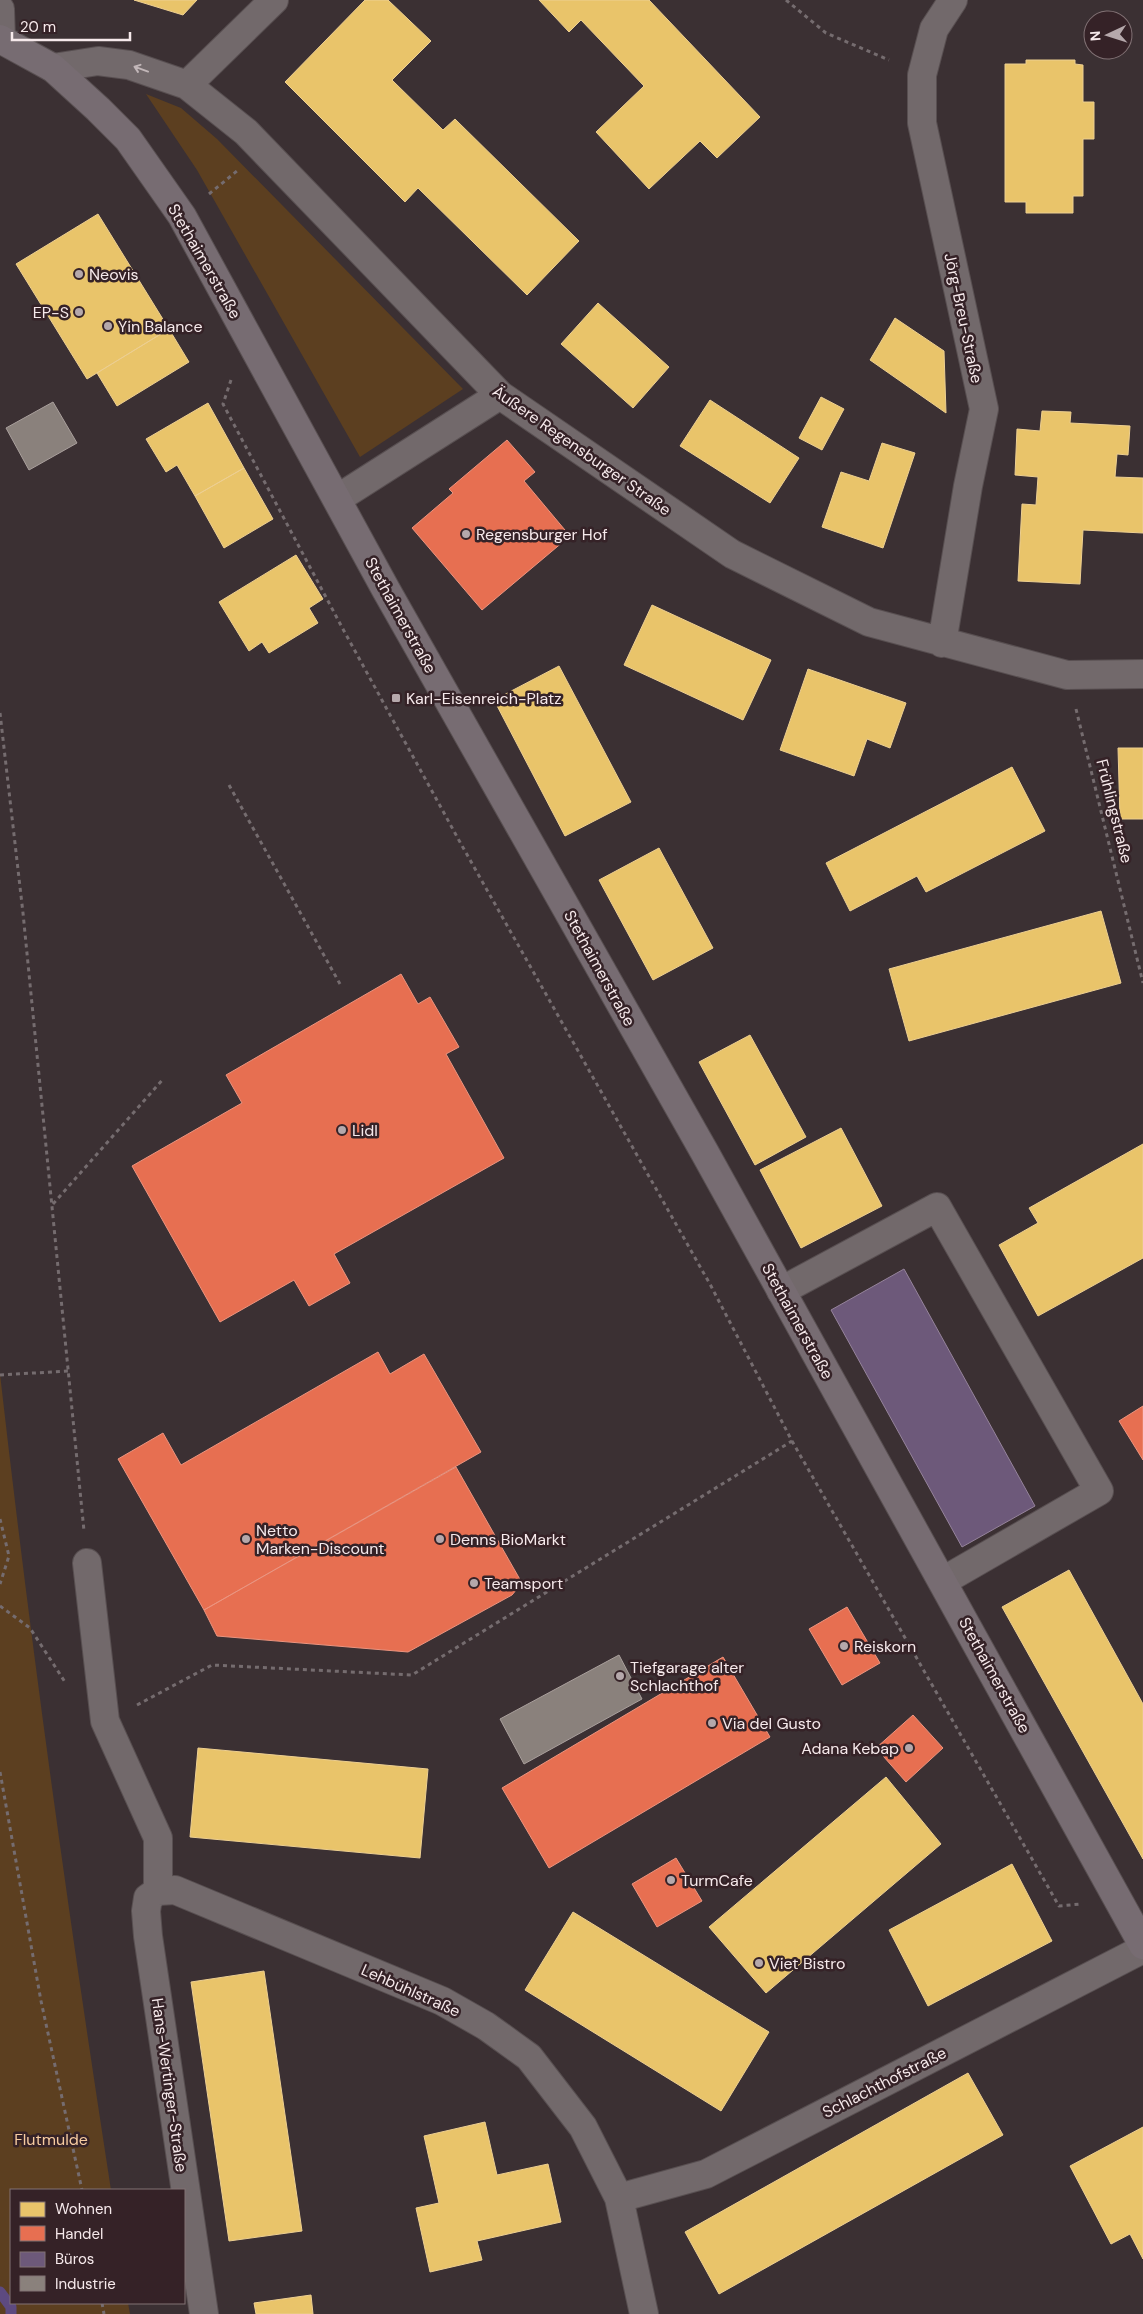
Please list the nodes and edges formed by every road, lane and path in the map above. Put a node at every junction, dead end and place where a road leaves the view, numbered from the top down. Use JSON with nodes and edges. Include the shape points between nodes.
{"nodes":[{"id":1,"x":274,"y":0,"type":"edge"},
{"id":2,"x":786,"y":0,"type":"edge"},
{"id":3,"x":953,"y":0,"type":"edge"},
{"id":4,"x":0,"y":9,"type":"edge"},
{"id":5,"x":1,"y":39,"type":"edge"},
{"id":6,"x":53,"y":68,"type":"junction"},
{"id":7,"x":922,"y":75,"type":"junction"},
{"id":8,"x":187,"y":85,"type":"junction"},
{"id":9,"x":263,"y":150,"type":"junction"},
{"id":10,"x":182,"y":216,"type":"junction"},
{"id":11,"x":247,"y":334,"type":"junction"},
{"id":12,"x":500,"y":395,"type":"junction"},
{"id":13,"x":336,"y":498,"type":"junction"},
{"id":14,"x":942,"y":643,"type":"junction"},
{"id":15,"x":1143,"y":674,"type":"edge"},
{"id":16,"x":1067,"y":675,"type":"junction"},
{"id":17,"x":0,"y":714,"type":"edge"},
{"id":18,"x":229,"y":785,"type":"dead end"},
{"id":19,"x":1143,"y":983,"type":"edge"},
{"id":20,"x":340,"y":984,"type":"dead end"},
{"id":21,"x":164,"y":1078,"type":"dead end"},
{"id":22,"x":52,"y":1204,"type":"junction"},
{"id":23,"x":781,"y":1291,"type":"junction"},
{"id":24,"x":68,"y":1371,"type":"junction"},
{"id":25,"x":0,"y":1375,"type":"edge"},
{"id":26,"x":792,"y":1440,"type":"junction"},
{"id":27,"x":0,"y":1518,"type":"edge"},
{"id":28,"x":87,"y":1563,"type":"joint"},
{"id":29,"x":942,"y":1581,"type":"junction"},
{"id":30,"x":0,"y":1584,"type":"edge"},
{"id":31,"x":105,"y":1721,"type":"junction"},
{"id":32,"x":0,"y":1772,"type":"edge"},
{"id":33,"x":158,"y":1891,"type":"junction"},
{"id":34,"x":1118,"y":1901,"type":"junction"},
{"id":35,"x":1143,"y":1947,"type":"edge"},
{"id":36,"x":82,"y":2189,"type":"edge"},
{"id":37,"x":619,"y":2198,"type":"junction"},
{"id":38,"x":204,"y":2314,"type":"edge"},
{"id":39,"x":644,"y":2314,"type":"edge"}],
"edges":[{"from":1,"to":8,"type":"street"},
{"from":2,"to":7,"type":"path","via":[[826,33]]},
{"from":3,"to":7,"type":"street","name":"Jörg-Breu-Straße","via":[[934,29]]},
{"from":4,"to":5,"type":"street"},
{"from":5,"to":6,"type":"main road","name":"Stethaimerstraße"},
{"from":8,"to":6,"type":"street","name":"Äußere Regensburger Straße","one_way":true,"via":[[128,65],[98,61]]},
{"from":6,"to":10,"type":"main road","name":"Stethaimerstraße","via":[[128,139]]},
{"from":7,"to":14,"type":"street","name":"Jörg-Breu-Straße","via":[[922,123],[984,410]]},
{"from":8,"to":9,"type":"street","name":"Äußere Regensburger Straße","via":[[246,132]]},
{"from":9,"to":10,"type":"path"},
{"from":9,"to":12,"type":"street","name":"Äußere Regensburger Straße"},
{"from":10,"to":11,"type":"main road","name":"Stethaimerstraße"},
{"from":11,"to":13,"type":"main road","name":"Stethaimerstraße"},
{"from":11,"to":26,"type":"path","via":[[224,404],[344,631],[711,1286]]},
{"from":12,"to":13,"type":"street"},
{"from":12,"to":14,"type":"street","name":"Äußere Regensburger Straße","via":[[732,554],[869,622]]},
{"from":13,"to":23,"type":"main road","name":"Stethaimerstraße"},
{"from":14,"to":16,"type":"street","name":"Äußere Regensburger Straße"},
{"from":15,"to":16,"type":"street","name":"Äußere Regensburger Straße"},
{"from":16,"to":19,"type":"path","name":"Frühlingstraße"},
{"from":17,"to":22,"type":"path"},
{"from":18,"to":20,"type":"path"},
{"from":21,"to":22,"type":"path"},
{"from":22,"to":24,"type":"path"},
{"from":23,"to":29,"type":"main road","name":"Stethaimerstraße"},
{"from":23,"to":29,"type":"street","via":[[937,1207],[1099,1491]]},
{"from":24,"to":25,"type":"path"},
{"from":24,"to":28,"type":"path"},
{"from":26,"to":31,"type":"path","via":[[412,1675],[212,1665]]},
{"from":26,"to":34,"type":"path","via":[[1059,1906]]},
{"from":27,"to":30,"type":"path","via":[[9,1556]]},
{"from":28,"to":31,"type":"street"},
{"from":29,"to":34,"type":"main road","name":"Stethaimerstraße"},
{"from":31,"to":33,"type":"street","via":[[158,1838]]},
{"from":32,"to":36,"type":"path","via":[[41,2001]]},
{"from":33,"to":37,"type":"street","name":"Lehbühlstraße","via":[[175,1890],[442,2000],[486,2026],[529,2057],[583,2127]]},
{"from":33,"to":38,"type":"street","name":"Hans-Wertinger-Straße","via":[[148,1898],[148,1936]]},
{"from":34,"to":35,"type":"main road","name":"Stethaimerstraße"},
{"from":35,"to":37,"type":"street","name":"Schlachthofstraße","via":[[706,2174]]},
{"from":37,"to":39,"type":"street","name":"Lehbühlstraße"}]}
